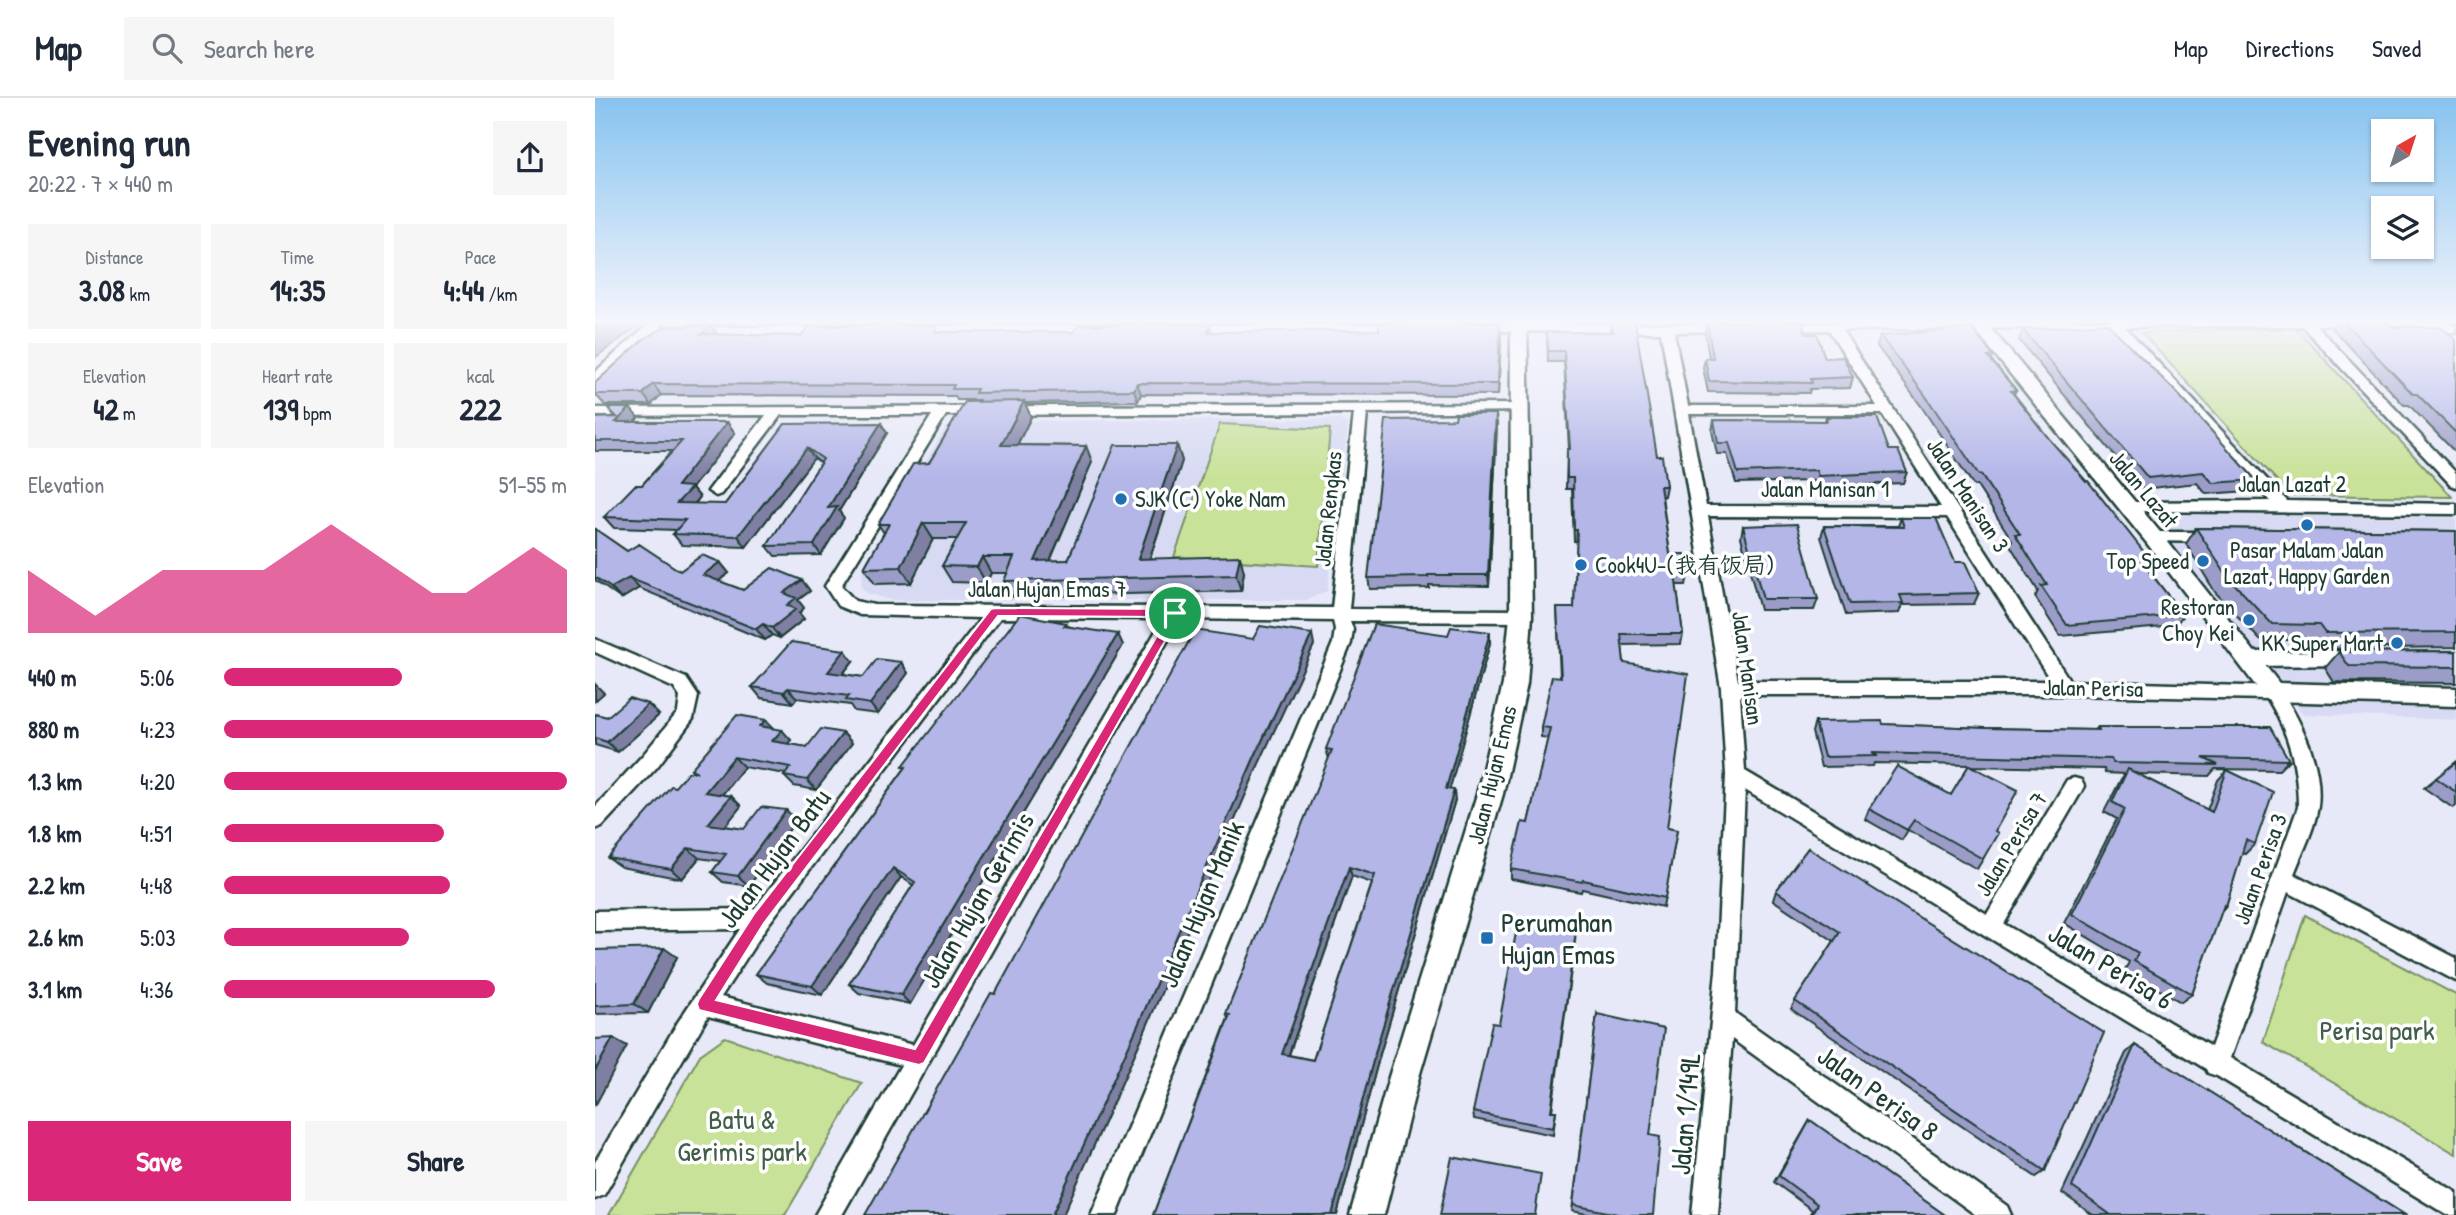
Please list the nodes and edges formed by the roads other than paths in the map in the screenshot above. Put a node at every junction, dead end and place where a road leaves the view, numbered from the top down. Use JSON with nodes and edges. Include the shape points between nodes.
{"nodes":[{"id":1,"x":1520,"y":372,"type":"edge"},
{"id":2,"x":1674,"y":372,"type":"edge"},
{"id":3,"x":1863,"y":372,"type":"edge"},
{"id":4,"x":2017,"y":372,"type":"edge"},
{"id":5,"x":2159,"y":372,"type":"edge"},
{"id":6,"x":2353,"y":372,"type":"edge"},
{"id":7,"x":1361,"y":408,"type":"junction"},
{"id":8,"x":1520,"y":408,"type":"junction"},
{"id":9,"x":942,"y":410,"type":"junction"},
{"id":10,"x":1887,"y":410,"type":"junction"},
{"id":11,"x":1681,"y":411,"type":"junction"},
{"id":12,"x":595,"y":412,"type":"edge"},
{"id":13,"x":776,"y":412,"type":"junction"},
{"id":14,"x":2456,"y":482,"type":"edge"},
{"id":15,"x":716,"y":491,"type":"dead end"},
{"id":16,"x":2283,"y":506,"type":"junction"},
{"id":17,"x":2128,"y":507,"type":"junction"},
{"id":18,"x":2456,"y":509,"type":"edge"},
{"id":19,"x":1698,"y":511,"type":"junction"},
{"id":20,"x":1952,"y":512,"type":"junction"},
{"id":21,"x":2153,"y":537,"type":"junction"},
{"id":22,"x":2233,"y":537,"type":"edge"},
{"id":23,"x":995,"y":612,"type":"junction"},
{"id":24,"x":1175,"y":613,"type":"junction"},
{"id":25,"x":1340,"y":615,"type":"junction"},
{"id":26,"x":1521,"y":616,"type":"junction"},
{"id":27,"x":595,"y":645,"type":"edge"},
{"id":28,"x":2373,"y":658,"type":"edge"},
{"id":29,"x":2249,"y":659,"type":"junction"},
{"id":30,"x":1730,"y":688,"type":"junction"},
{"id":31,"x":2065,"y":688,"type":"junction"},
{"id":32,"x":2273,"y":692,"type":"junction"},
{"id":33,"x":2456,"y":697,"type":"edge"},
{"id":34,"x":1736,"y":775,"type":"junction"},
{"id":35,"x":2074,"y":786,"type":"dead end"},
{"id":36,"x":595,"y":820,"type":"edge"},
{"id":37,"x":2282,"y":878,"type":"junction"},
{"id":38,"x":759,"y":919,"type":"junction"},
{"id":39,"x":595,"y":920,"type":"edge"},
{"id":40,"x":1990,"y":927,"type":"junction"},
{"id":41,"x":2456,"y":970,"type":"edge"},
{"id":42,"x":705,"y":1004,"type":"junction"},
{"id":43,"x":1723,"y":1018,"type":"junction"},
{"id":44,"x":919,"y":1058,"type":"junction"},
{"id":45,"x":2216,"y":1065,"type":"junction"},
{"id":46,"x":599,"y":1172,"type":"edge"},
{"id":47,"x":2456,"y":1206,"type":"edge"},
{"id":48,"x":828,"y":1215,"type":"edge"},
{"id":49,"x":1104,"y":1215,"type":"edge"},
{"id":50,"x":1367,"y":1215,"type":"edge"},
{"id":51,"x":1705,"y":1215,"type":"edge"},
{"id":52,"x":1998,"y":1215,"type":"edge"}],
"edges":[{"from":1,"to":8,"type":"street","name":"Jalan Hujan Emas"},
{"from":2,"to":11,"type":"street","name":"Jalan Manisan"},
{"from":3,"to":10,"type":"street","name":"Jalan Manisan 3"},
{"from":4,"to":17,"type":"street","name":"Jalan Lazat"},
{"from":5,"to":16,"type":"street"},
{"from":6,"to":14,"type":"street"},
{"from":7,"to":8,"type":"street"},
{"from":7,"to":9,"type":"street"},
{"from":7,"to":25,"type":"street","name":"Jalan Rengkas"},
{"from":8,"to":26,"type":"street","name":"Jalan Hujan Emas"},
{"from":9,"to":13,"type":"street"},
{"from":9,"to":23,"type":"street","name":"Jalan Hujan Emas 7","via":[[833,586],[838,598],[858,609]]},
{"from":10,"to":11,"type":"street"},
{"from":10,"to":20,"type":"street","name":"Jalan Manisan 3"},
{"from":11,"to":19,"type":"street","name":"Jalan Manisan"},
{"from":12,"to":13,"type":"street"},
{"from":13,"to":15,"type":"street"},
{"from":16,"to":17,"type":"street","name":"Jalan Lazat 2"},
{"from":16,"to":18,"type":"street","name":"Jalan Lazat 2"},
{"from":17,"to":21,"type":"street","name":"Jalan Lazat"},
{"from":19,"to":20,"type":"street","name":"Jalan Manisan 1"},
{"from":19,"to":30,"type":"street","name":"Jalan Manisan"},
{"from":20,"to":31,"type":"street","name":"Jalan Manisan 3"},
{"from":21,"to":22,"type":"street"},
{"from":21,"to":29,"type":"street","name":"Jalan Lazat"},
{"from":23,"to":24,"type":"street","name":"Jalan Hujan Emas 7"},
{"from":23,"to":38,"type":"street","name":"Jalan Hujan Batu"},
{"from":24,"to":25,"type":"street","name":"Jalan Hujan Emas 7"},
{"from":24,"to":44,"type":"street","name":"Jalan Hujan Gerimis"},
{"from":25,"to":26,"type":"street","name":"Jalan Hujan Emas 7"},
{"from":25,"to":49,"type":"street","name":"Jalan Hujan Manik","via":[[1345,629],[1342,643]]},
{"from":26,"to":50,"type":"street","name":"Jalan Hujan Emas","via":[[1515,684],[1490,794]]},
{"from":27,"to":36,"type":"street","via":[[680,683],[689,696],[687,714]]},
{"from":28,"to":29,"type":"street"},
{"from":29,"to":32,"type":"street","name":"Jalan Lazat"},
{"from":30,"to":31,"type":"street","name":"Jalan Perisa"},
{"from":30,"to":34,"type":"street","name":"Jalan Manisan"},
{"from":31,"to":32,"type":"street","name":"Jalan Perisa"},
{"from":32,"to":33,"type":"street","name":"Jalan Perisa"},
{"from":32,"to":37,"type":"street","name":"Jalan Perisa 3","via":[[2298,732],[2308,770],[2308,807]]},
{"from":34,"to":40,"type":"street","name":"Jalan Perisa 6"},
{"from":34,"to":43,"type":"street","name":"Jalan Manisan"},
{"from":35,"to":40,"type":"street","name":"Jalan Perisa 7"},
{"from":37,"to":41,"type":"street"},
{"from":37,"to":45,"type":"street","name":"Jalan Perisa 3"},
{"from":38,"to":39,"type":"street"},
{"from":38,"to":42,"type":"street","name":"Jalan Hujan Batu"},
{"from":40,"to":45,"type":"street","name":"Jalan Perisa 6"},
{"from":42,"to":44,"type":"street"},
{"from":42,"to":46,"type":"street","name":"Jalan Hujan Batu"},
{"from":43,"to":51,"type":"street","name":"Jalan 1/149L"},
{"from":43,"to":52,"type":"street","name":"Jalan Perisa 8"},
{"from":44,"to":48,"type":"street","name":"Jalan Hujan Gerimis"},
{"from":45,"to":47,"type":"street","name":"Jalan Perisa 6"}]}
